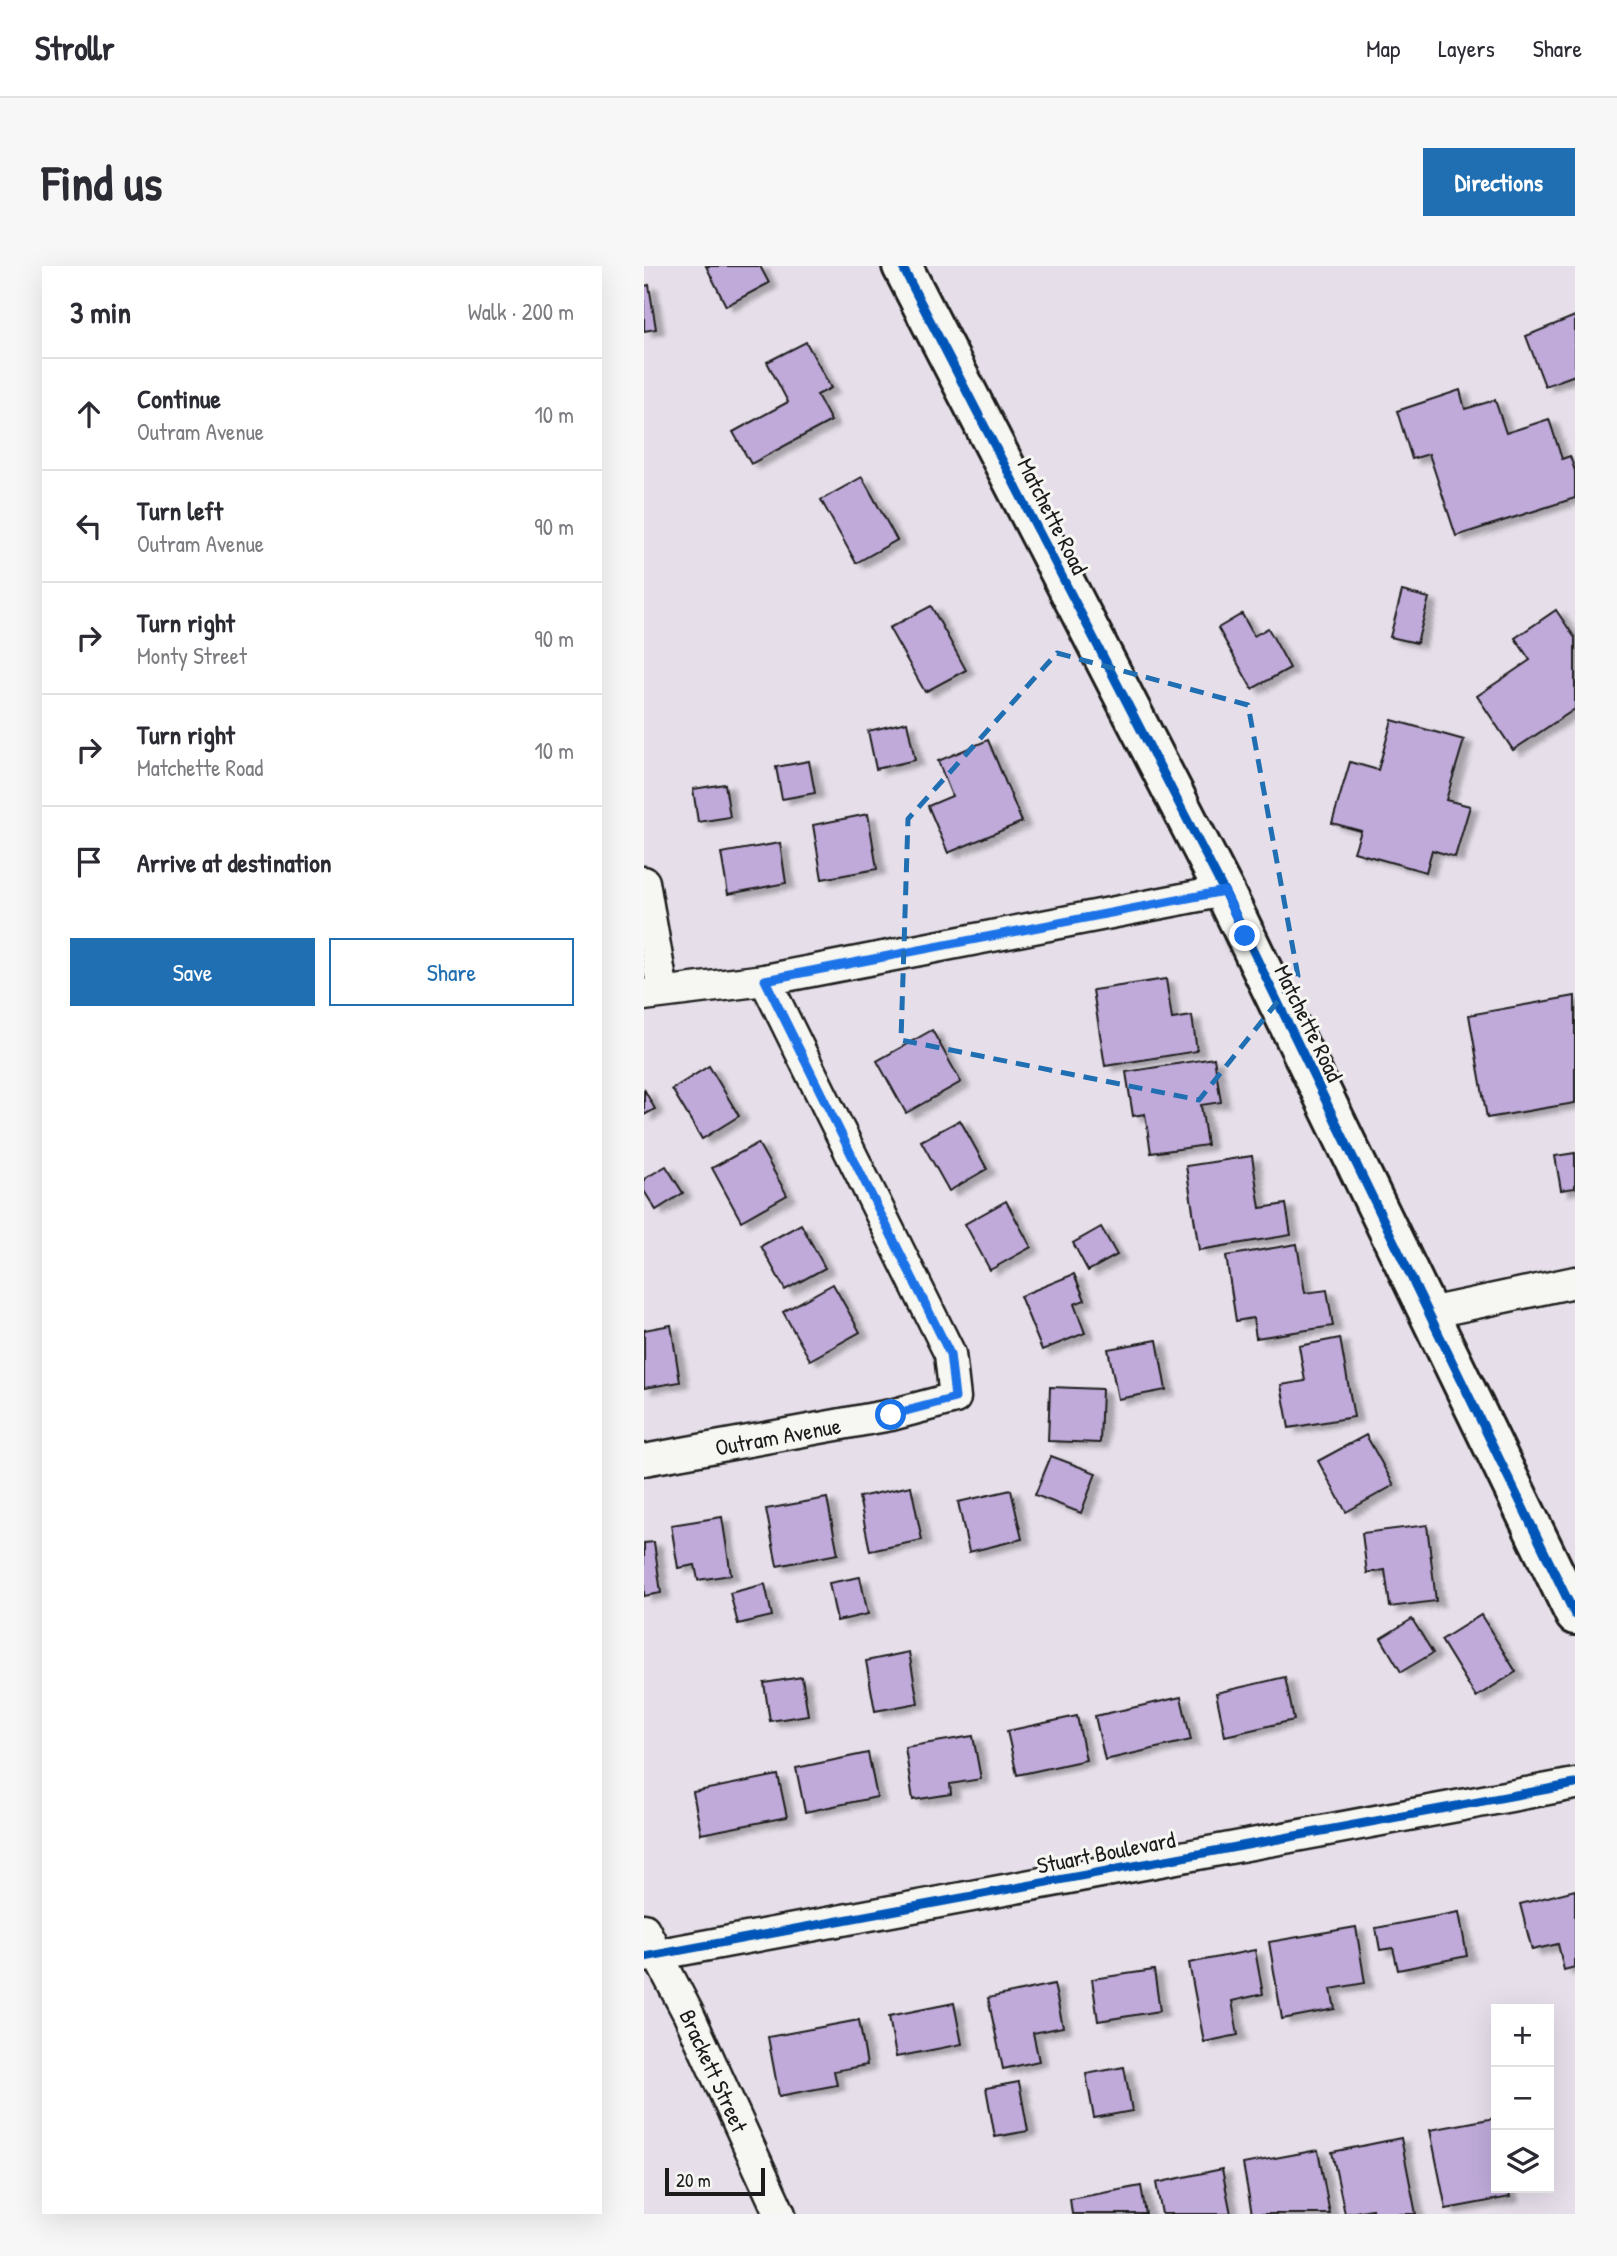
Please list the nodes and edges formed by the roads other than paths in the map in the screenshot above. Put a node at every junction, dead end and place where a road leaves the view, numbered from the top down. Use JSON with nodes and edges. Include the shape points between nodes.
{"nodes":[{"id":1,"x":902,"y":266,"type":"edge"},
{"id":2,"x":644,"y":881,"type":"edge"},
{"id":3,"x":1224,"y":891,"type":"junction"},
{"id":4,"x":765,"y":980,"type":"junction"},
{"id":5,"x":654,"y":994,"type":"edge"},
{"id":6,"x":1575,"y":1282,"type":"edge"},
{"id":7,"x":1429,"y":1313,"type":"junction"},
{"id":8,"x":644,"y":1460,"type":"edge"},
{"id":9,"x":1575,"y":1615,"type":"edge"},
{"id":10,"x":1575,"y":1784,"type":"edge"},
{"id":11,"x":648,"y":1947,"type":"edge"},
{"id":12,"x":780,"y":2214,"type":"edge"}],
"edges":[{"from":1,"to":3,"type":"street","name":"Matchette Road"},
{"from":2,"to":5,"type":"street"},
{"from":3,"to":4,"type":"street"},
{"from":3,"to":7,"type":"street","name":"Matchette Road"},
{"from":4,"to":5,"type":"street"},
{"from":4,"to":8,"type":"street","name":"Outram Avenue","via":[[950,1354],[955,1398],[891,1415]]},
{"from":6,"to":7,"type":"street"},
{"from":7,"to":9,"type":"street","name":"Matchette Road"},
{"from":10,"to":11,"type":"street","name":"Stuart Boulevard"},
{"from":11,"to":12,"type":"street","name":"Brackett Street","via":[[688,2013]]}]}
